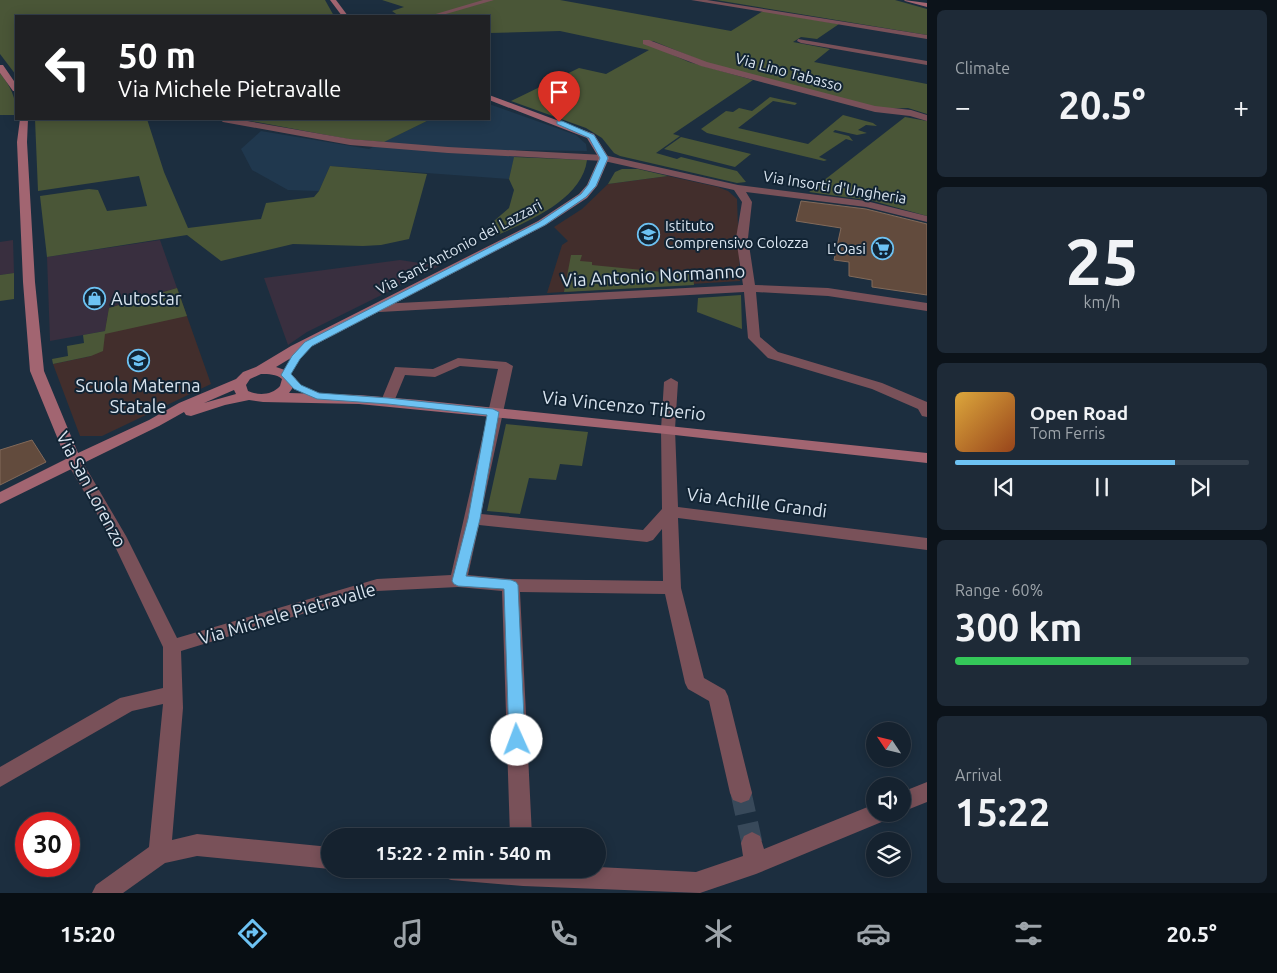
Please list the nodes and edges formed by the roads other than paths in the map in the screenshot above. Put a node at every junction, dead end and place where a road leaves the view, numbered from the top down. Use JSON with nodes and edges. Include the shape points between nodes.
{"nodes":[{"id":1,"x":333,"y":0,"type":"edge"},
{"id":2,"x":491,"y":0,"type":"edge"},
{"id":3,"x":694,"y":0,"type":"edge"},
{"id":4,"x":907,"y":0,"type":"edge"},
{"id":5,"x":927,"y":5,"type":"edge"},
{"id":6,"x":344,"y":15,"type":"edge"},
{"id":7,"x":436,"y":15,"type":"edge"},
{"id":8,"x":927,"y":37,"type":"edge"},
{"id":9,"x":801,"y":41,"type":"dead end"},
{"id":10,"x":646,"y":42,"type":"dead end"},
{"id":11,"x":927,"y":63,"type":"edge"},
{"id":12,"x":0,"y":67,"type":"edge"},
{"id":13,"x":15,"y":87,"type":"edge"},
{"id":14,"x":490,"y":97,"type":"edge"},
{"id":15,"x":927,"y":118,"type":"edge"},
{"id":16,"x":24,"y":120,"type":"edge"},
{"id":17,"x":229,"y":120,"type":"edge"},
{"id":18,"x":604,"y":158,"type":"junction"},
{"id":19,"x":738,"y":188,"type":"junction"},
{"id":20,"x":927,"y":219,"type":"edge"},
{"id":21,"x":750,"y":288,"type":"junction"},
{"id":22,"x":927,"y":307,"type":"edge"},
{"id":23,"x":380,"y":308,"type":"junction"},
{"id":24,"x":309,"y":344,"type":"junction"},
{"id":25,"x":261,"y":370,"type":"junction"},
{"id":26,"x":287,"y":377,"type":"junction"},
{"id":27,"x":240,"y":382,"type":"junction"},
{"id":28,"x":671,"y":382,"type":"dead end"},
{"id":29,"x":249,"y":396,"type":"junction"},
{"id":30,"x":317,"y":396,"type":"junction"},
{"id":31,"x":268,"y":398,"type":"junction"},
{"id":32,"x":388,"y":401,"type":"junction"},
{"id":33,"x":493,"y":412,"type":"junction"},
{"id":34,"x":927,"y":413,"type":"edge"},
{"id":35,"x":154,"y":424,"type":"junction"},
{"id":36,"x":668,"y":429,"type":"junction"},
{"id":37,"x":927,"y":458,"type":"edge"},
{"id":38,"x":74,"y":461,"type":"junction"},
{"id":39,"x":0,"y":499,"type":"edge"},
{"id":40,"x":669,"y":511,"type":"junction"},
{"id":41,"x":474,"y":519,"type":"junction"},
{"id":42,"x":927,"y":544,"type":"edge"},
{"id":43,"x":458,"y":581,"type":"junction"},
{"id":44,"x":511,"y":585,"type":"junction"},
{"id":45,"x":672,"y":588,"type":"junction"},
{"id":46,"x":172,"y":647,"type":"junction"},
{"id":47,"x":173,"y":694,"type":"junction"},
{"id":48,"x":0,"y":778,"type":"edge"},
{"id":49,"x":927,"y":792,"type":"edge"},
{"id":50,"x":741,"y":793,"type":"tunnel mouth"},
{"id":51,"x":911,"y":798,"type":"edge"},
{"id":52,"x":866,"y":817,"type":"edge"},
{"id":53,"x":521,"y":828,"type":"edge"},
{"id":54,"x":160,"y":853,"type":"junction"},
{"id":55,"x":321,"y":857,"type":"edge"},
{"id":56,"x":606,"y":877,"type":"edge"},
{"id":57,"x":104,"y":893,"type":"edge"}],
"edges":[{"from":1,"to":6,"type":"street"},
{"from":2,"to":7,"type":"street"},
{"from":3,"to":8,"type":"street"},
{"from":4,"to":5,"type":"street"},
{"from":9,"to":11,"type":"street"},
{"from":10,"to":15,"type":"street","name":"Via Lino Tabasso","via":[[704,64],[875,109]]},
{"from":12,"to":13,"type":"street"},
{"from":14,"to":18,"type":"street","via":[[591,136]]},
{"from":16,"to":38,"type":"street","name":"Via San Lorenzo","via":[[22,142],[36,371]]},
{"from":17,"to":18,"type":"street","via":[[350,142]]},
{"from":18,"to":19,"type":"street"},
{"from":18,"to":23,"type":"street","name":"Via Sant'Antonio dei Lazzari","via":[[592,186],[570,206]]},
{"from":19,"to":20,"type":"street","name":"Via Insorti d'Ungheria","via":[[866,204]]},
{"from":19,"to":21,"type":"street","via":[[747,202],[742,238]]},
{"from":21,"to":22,"type":"street","name":"Via Antonio Normanno","via":[[828,292]]},
{"from":21,"to":23,"type":"street","name":"Via Antonio Normanno"},
{"from":21,"to":34,"type":"street","via":[[754,338],[773,355],[877,386],[924,406]]},
{"from":23,"to":24,"type":"street","name":"Via Sant'Antonio dei Lazzari"},
{"from":24,"to":25,"type":"street","name":"Via Sant'Antonio dei Lazzari"},
{"from":24,"to":26,"type":"street","name":"Via Sant'Antonio dei Lazzari","via":[[296,358]]},
{"from":25,"to":26,"type":"street","via":[[275,370]]},
{"from":25,"to":27,"type":"street","name":"Via Sant'Antonio dei Lazzari","via":[[248,374]]},
{"from":26,"to":30,"type":"street","name":"Via Vincenzo Tiberio","via":[[305,392]]},
{"from":26,"to":31,"type":"street","name":"Via Sant'Antonio dei Lazzari","via":[[288,385],[284,390]]},
{"from":27,"to":29,"type":"street","via":[[240,390]]},
{"from":27,"to":35,"type":"street","via":[[184,406]]},
{"from":28,"to":36,"type":"street"},
{"from":29,"to":31,"type":"street","name":"Via Vincenzo Tiberio"},
{"from":29,"to":35,"type":"street"},
{"from":30,"to":31,"type":"street","name":"Via Vincenzo Tiberio"},
{"from":30,"to":32,"type":"street","name":"Via Vincenzo Tiberio"},
{"from":32,"to":33,"type":"street","name":"Via Vincenzo Tiberio"},
{"from":32,"to":33,"type":"street","via":[[400,370],[435,373],[458,362],[506,366]]},
{"from":33,"to":36,"type":"street","name":"Via Vincenzo Tiberio"},
{"from":33,"to":41,"type":"street"},
{"from":35,"to":38,"type":"street"},
{"from":36,"to":37,"type":"street","name":"Via Vincenzo Tiberio"},
{"from":36,"to":40,"type":"street"},
{"from":38,"to":39,"type":"street"},
{"from":38,"to":46,"type":"street","name":"Via San Lorenzo","via":[[118,536]]},
{"from":40,"to":41,"type":"street","name":"Via Achille Grandi","via":[[647,536]]},
{"from":40,"to":42,"type":"street","name":"Via Achille Grandi"},
{"from":40,"to":45,"type":"street"},
{"from":41,"to":43,"type":"street"},
{"from":43,"to":44,"type":"street","name":"Via Michele Pietravalle"},
{"from":43,"to":46,"type":"street","name":"Via Michele Pietravalle","via":[[378,585]]},
{"from":44,"to":45,"type":"street","name":"Via Michele Pietravalle"},
{"from":44,"to":53,"type":"street"},
{"from":45,"to":50,"type":"street","via":[[695,683],[718,696]]},
{"from":46,"to":47,"type":"street","name":"Via San Lorenzo"},
{"from":47,"to":48,"type":"street","via":[[127,704]]},
{"from":47,"to":54,"type":"street","name":"Via San Lorenzo"},
{"from":49,"to":51,"type":"street"},
{"from":52,"to":56,"type":"street","via":[[754,853],[696,883]]},
{"from":54,"to":55,"type":"street","via":[[197,846]]},
{"from":54,"to":57,"type":"street"}]}
